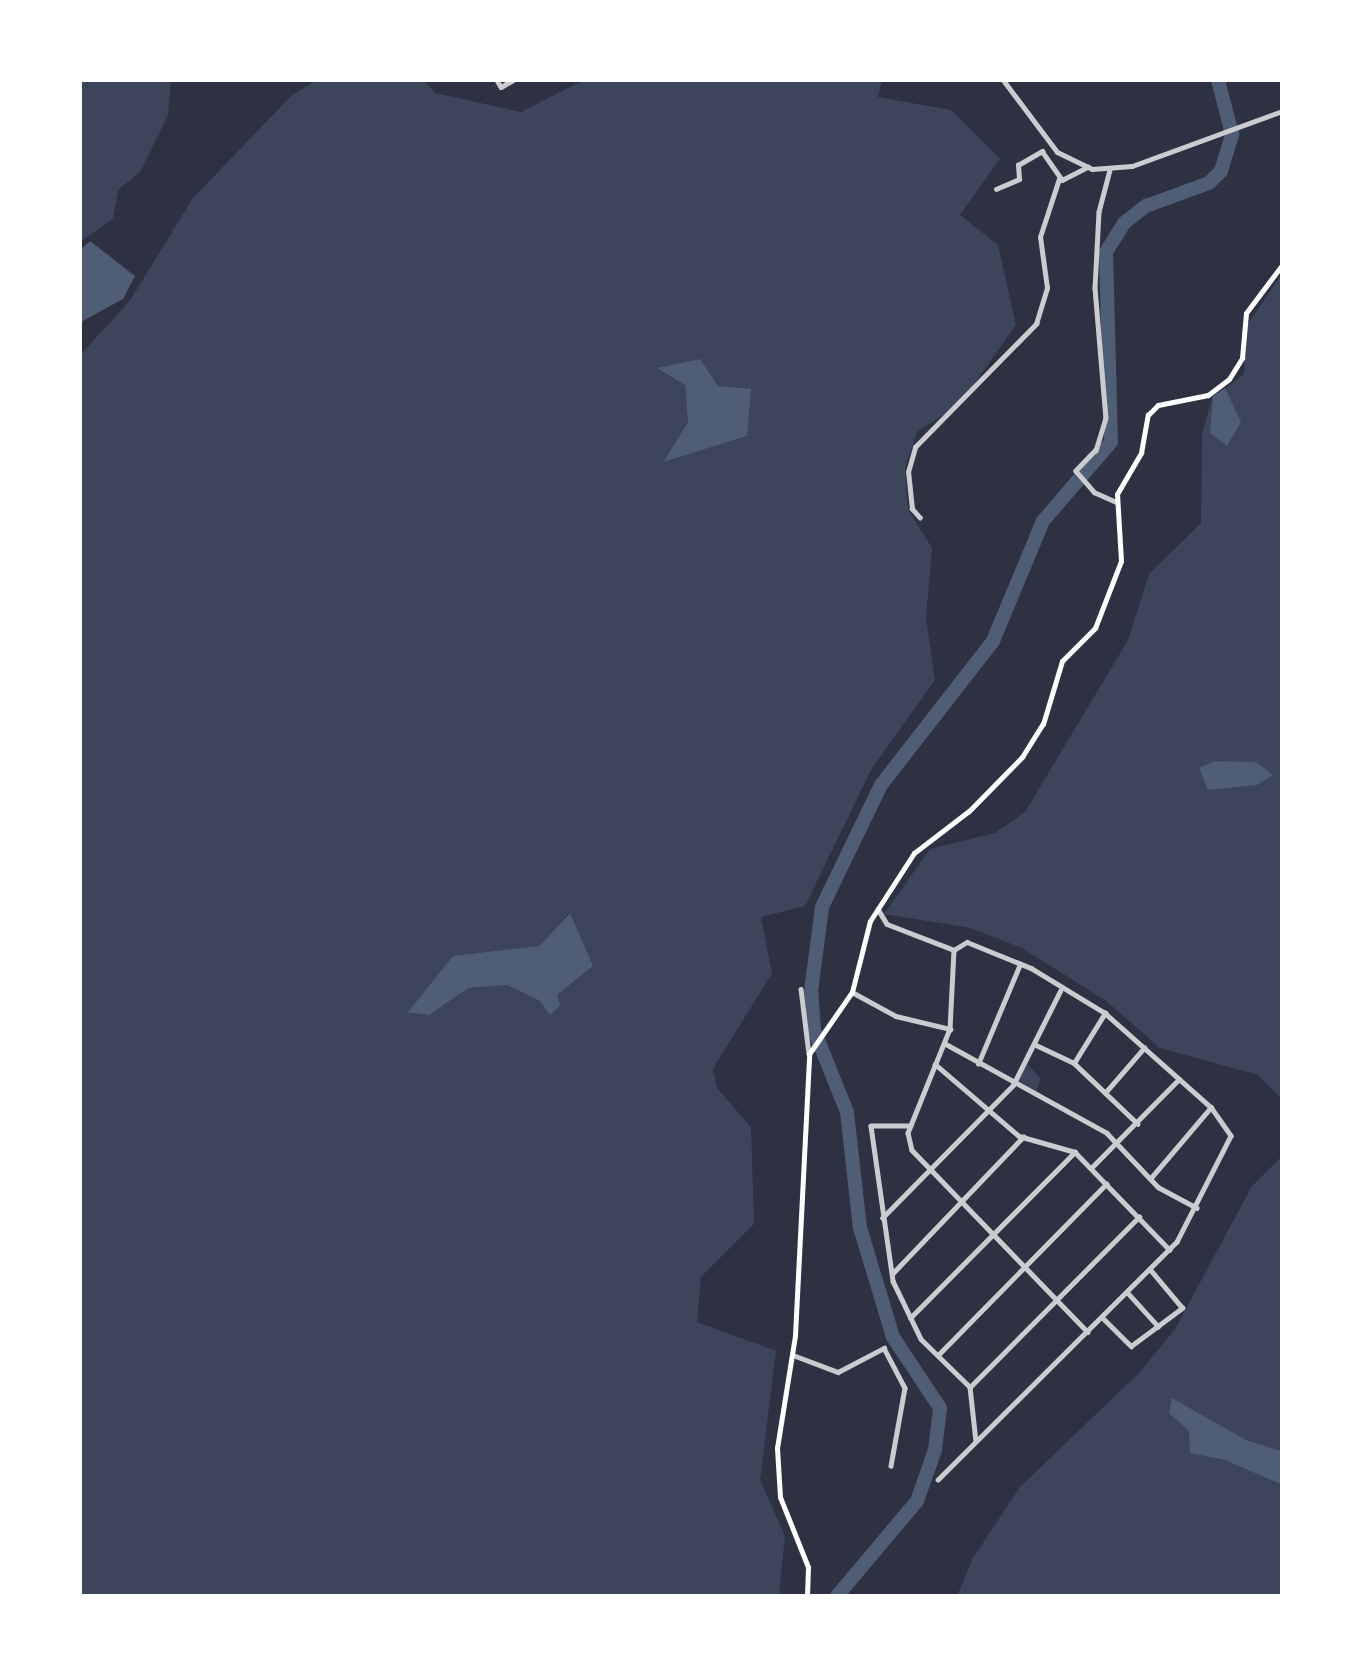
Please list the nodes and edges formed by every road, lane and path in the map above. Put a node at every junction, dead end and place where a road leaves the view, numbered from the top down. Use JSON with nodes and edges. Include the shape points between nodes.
{"nodes":[{"id":1,"x":497,"y":80,"type":"edge"},
{"id":2,"x":513,"y":80,"type":"edge"},
{"id":3,"x":1003,"y":80,"type":"edge"},
{"id":4,"x":1282,"y":111,"type":"edge"},
{"id":5,"x":1088,"y":167,"type":"junction"},
{"id":6,"x":1110,"y":170,"type":"junction"},
{"id":7,"x":1059,"y":179,"type":"junction"},
{"id":8,"x":996,"y":189,"type":"dead end"},
{"id":9,"x":1282,"y":265,"type":"edge"},
{"id":10,"x":1116,"y":502,"type":"junction"},
{"id":11,"x":920,"y":518,"type":"dead end"},
{"id":12,"x":877,"y":908,"type":"junction"},
{"id":13,"x":954,"y":950,"type":"junction"},
{"id":14,"x":1020,"y":964,"type":"junction"},
{"id":15,"x":801,"y":989,"type":"dead end"},
{"id":16,"x":852,"y":992,"type":"junction"},
{"id":17,"x":1060,"y":992,"type":"junction"},
{"id":18,"x":1105,"y":1013,"type":"junction"},
{"id":19,"x":950,"y":1029,"type":"junction"},
{"id":20,"x":946,"y":1044,"type":"junction"},
{"id":21,"x":1034,"y":1044,"type":"junction"},
{"id":22,"x":1144,"y":1048,"type":"junction"},
{"id":23,"x":809,"y":1052,"type":"junction"},
{"id":24,"x":1074,"y":1063,"type":"junction"},
{"id":25,"x":935,"y":1064,"type":"junction"},
{"id":26,"x":978,"y":1065,"type":"junction"},
{"id":27,"x":1178,"y":1079,"type":"junction"},
{"id":28,"x":1013,"y":1085,"type":"junction"},
{"id":29,"x":1105,"y":1093,"type":"junction"},
{"id":30,"x":1211,"y":1107,"type":"junction"},
{"id":31,"x":991,"y":1112,"type":"junction"},
{"id":32,"x":1138,"y":1124,"type":"junction"},
{"id":33,"x":911,"y":1126,"type":"junction"},
{"id":34,"x":1023,"y":1137,"type":"junction"},
{"id":35,"x":1120,"y":1143,"type":"junction"},
{"id":36,"x":1075,"y":1152,"type":"junction"},
{"id":37,"x":1091,"y":1168,"type":"junction"},
{"id":38,"x":930,"y":1171,"type":"junction"},
{"id":39,"x":1150,"y":1179,"type":"junction"},
{"id":40,"x":1106,"y":1184,"type":"junction"},
{"id":41,"x":961,"y":1203,"type":"junction"},
{"id":42,"x":1197,"y":1208,"type":"junction"},
{"id":43,"x":1139,"y":1217,"type":"junction"},
{"id":44,"x":882,"y":1218,"type":"junction"},
{"id":45,"x":993,"y":1236,"type":"junction"},
{"id":46,"x":1170,"y":1250,"type":"junction"},
{"id":47,"x":1024,"y":1268,"type":"junction"},
{"id":48,"x":1151,"y":1271,"type":"junction"},
{"id":49,"x":892,"y":1275,"type":"junction"},
{"id":50,"x":1128,"y":1293,"type":"junction"},
{"id":51,"x":1056,"y":1300,"type":"junction"},
{"id":52,"x":910,"y":1318,"type":"junction"},
{"id":53,"x":1103,"y":1318,"type":"junction"},
{"id":54,"x":1158,"y":1326,"type":"junction"},
{"id":55,"x":1088,"y":1332,"type":"junction"},
{"id":56,"x":793,"y":1355,"type":"junction"},
{"id":57,"x":938,"y":1355,"type":"junction"},
{"id":58,"x":970,"y":1387,"type":"junction"},
{"id":59,"x":976,"y":1441,"type":"junction"},
{"id":60,"x":891,"y":1466,"type":"dead end"},
{"id":61,"x":938,"y":1480,"type":"dead end"},
{"id":62,"x":807,"y":1595,"type":"edge"}],
"edges":[{"from":1,"to":2,"type":"street","via":[[501,87]]},
{"from":3,"to":5,"type":"street","via":[[1057,152]]},
{"from":4,"to":6,"type":"street"},
{"from":5,"to":6,"type":"street"},
{"from":5,"to":7,"type":"street"},
{"from":6,"to":10,"type":"street","via":[[1099,212],[1095,288],[1106,418],[1096,450],[1076,471],[1088,486]]},
{"from":7,"to":8,"type":"street","via":[[1042,151],[1018,164],[1019,179]]},
{"from":7,"to":11,"type":"street","via":[[1040,237],[1047,281],[1036,324],[915,447],[908,472],[912,509]]},
{"from":9,"to":10,"type":"main road","via":[[1246,313],[1242,358],[1229,379],[1203,397],[1151,410],[1141,453]]},
{"from":10,"to":12,"type":"main road","via":[[1123,545],[1119,568],[1095,628],[1057,670],[1037,737],[969,811],[921,845]]},
{"from":12,"to":13,"type":"street","via":[[887,924]]},
{"from":12,"to":16,"type":"main road"},
{"from":13,"to":14,"type":"street","via":[[967,942]]},
{"from":13,"to":19,"type":"street"},
{"from":14,"to":17,"type":"street"},
{"from":14,"to":26,"type":"street"},
{"from":15,"to":23,"type":"street"},
{"from":16,"to":19,"type":"street","via":[[896,1016]]},
{"from":16,"to":23,"type":"main road"},
{"from":17,"to":18,"type":"street"},
{"from":17,"to":21,"type":"street"},
{"from":18,"to":22,"type":"street"},
{"from":18,"to":24,"type":"street"},
{"from":19,"to":20,"type":"street"},
{"from":20,"to":25,"type":"street"},
{"from":20,"to":26,"type":"street"},
{"from":21,"to":24,"type":"street"},
{"from":21,"to":28,"type":"street"},
{"from":22,"to":27,"type":"street"},
{"from":22,"to":29,"type":"street"},
{"from":23,"to":56,"type":"main road"},
{"from":24,"to":29,"type":"street"},
{"from":25,"to":31,"type":"street"},
{"from":25,"to":33,"type":"street"},
{"from":26,"to":28,"type":"street"},
{"from":27,"to":30,"type":"street"},
{"from":27,"to":32,"type":"street"},
{"from":28,"to":31,"type":"street"},
{"from":28,"to":35,"type":"street"},
{"from":29,"to":32,"type":"street"},
{"from":30,"to":39,"type":"street"},
{"from":30,"to":42,"type":"street","via":[[1231,1136]]},
{"from":31,"to":34,"type":"street"},
{"from":31,"to":38,"type":"street"},
{"from":32,"to":35,"type":"street"},
{"from":33,"to":38,"type":"street","via":[[912,1150]]},
{"from":33,"to":44,"type":"street","via":[[871,1126]]},
{"from":34,"to":36,"type":"street"},
{"from":34,"to":41,"type":"street"},
{"from":35,"to":37,"type":"street"},
{"from":35,"to":39,"type":"street"},
{"from":36,"to":37,"type":"street"},
{"from":36,"to":45,"type":"street"},
{"from":37,"to":40,"type":"street"},
{"from":38,"to":41,"type":"street"},
{"from":38,"to":44,"type":"street"},
{"from":39,"to":42,"type":"street"},
{"from":40,"to":43,"type":"street"},
{"from":40,"to":47,"type":"street"},
{"from":41,"to":45,"type":"street"},
{"from":41,"to":49,"type":"street"},
{"from":42,"to":46,"type":"street"},
{"from":43,"to":46,"type":"street"},
{"from":43,"to":51,"type":"street"},
{"from":44,"to":49,"type":"street"},
{"from":45,"to":47,"type":"street"},
{"from":45,"to":52,"type":"street"},
{"from":46,"to":48,"type":"street"},
{"from":47,"to":51,"type":"street"},
{"from":47,"to":57,"type":"street"},
{"from":48,"to":50,"type":"street"},
{"from":48,"to":54,"type":"street","via":[[1182,1308]]},
{"from":49,"to":52,"type":"street"},
{"from":50,"to":53,"type":"street"},
{"from":50,"to":54,"type":"street"},
{"from":51,"to":55,"type":"street"},
{"from":51,"to":58,"type":"street"},
{"from":52,"to":57,"type":"street"},
{"from":53,"to":54,"type":"street","via":[[1131,1346]]},
{"from":53,"to":55,"type":"street"},
{"from":55,"to":59,"type":"street"},
{"from":56,"to":60,"type":"street","via":[[838,1372],[884,1348],[905,1388]]},
{"from":56,"to":62,"type":"main road","via":[[777,1467],[784,1511],[808,1567]]},
{"from":57,"to":58,"type":"street"},
{"from":58,"to":59,"type":"street"},
{"from":59,"to":61,"type":"street"}]}
